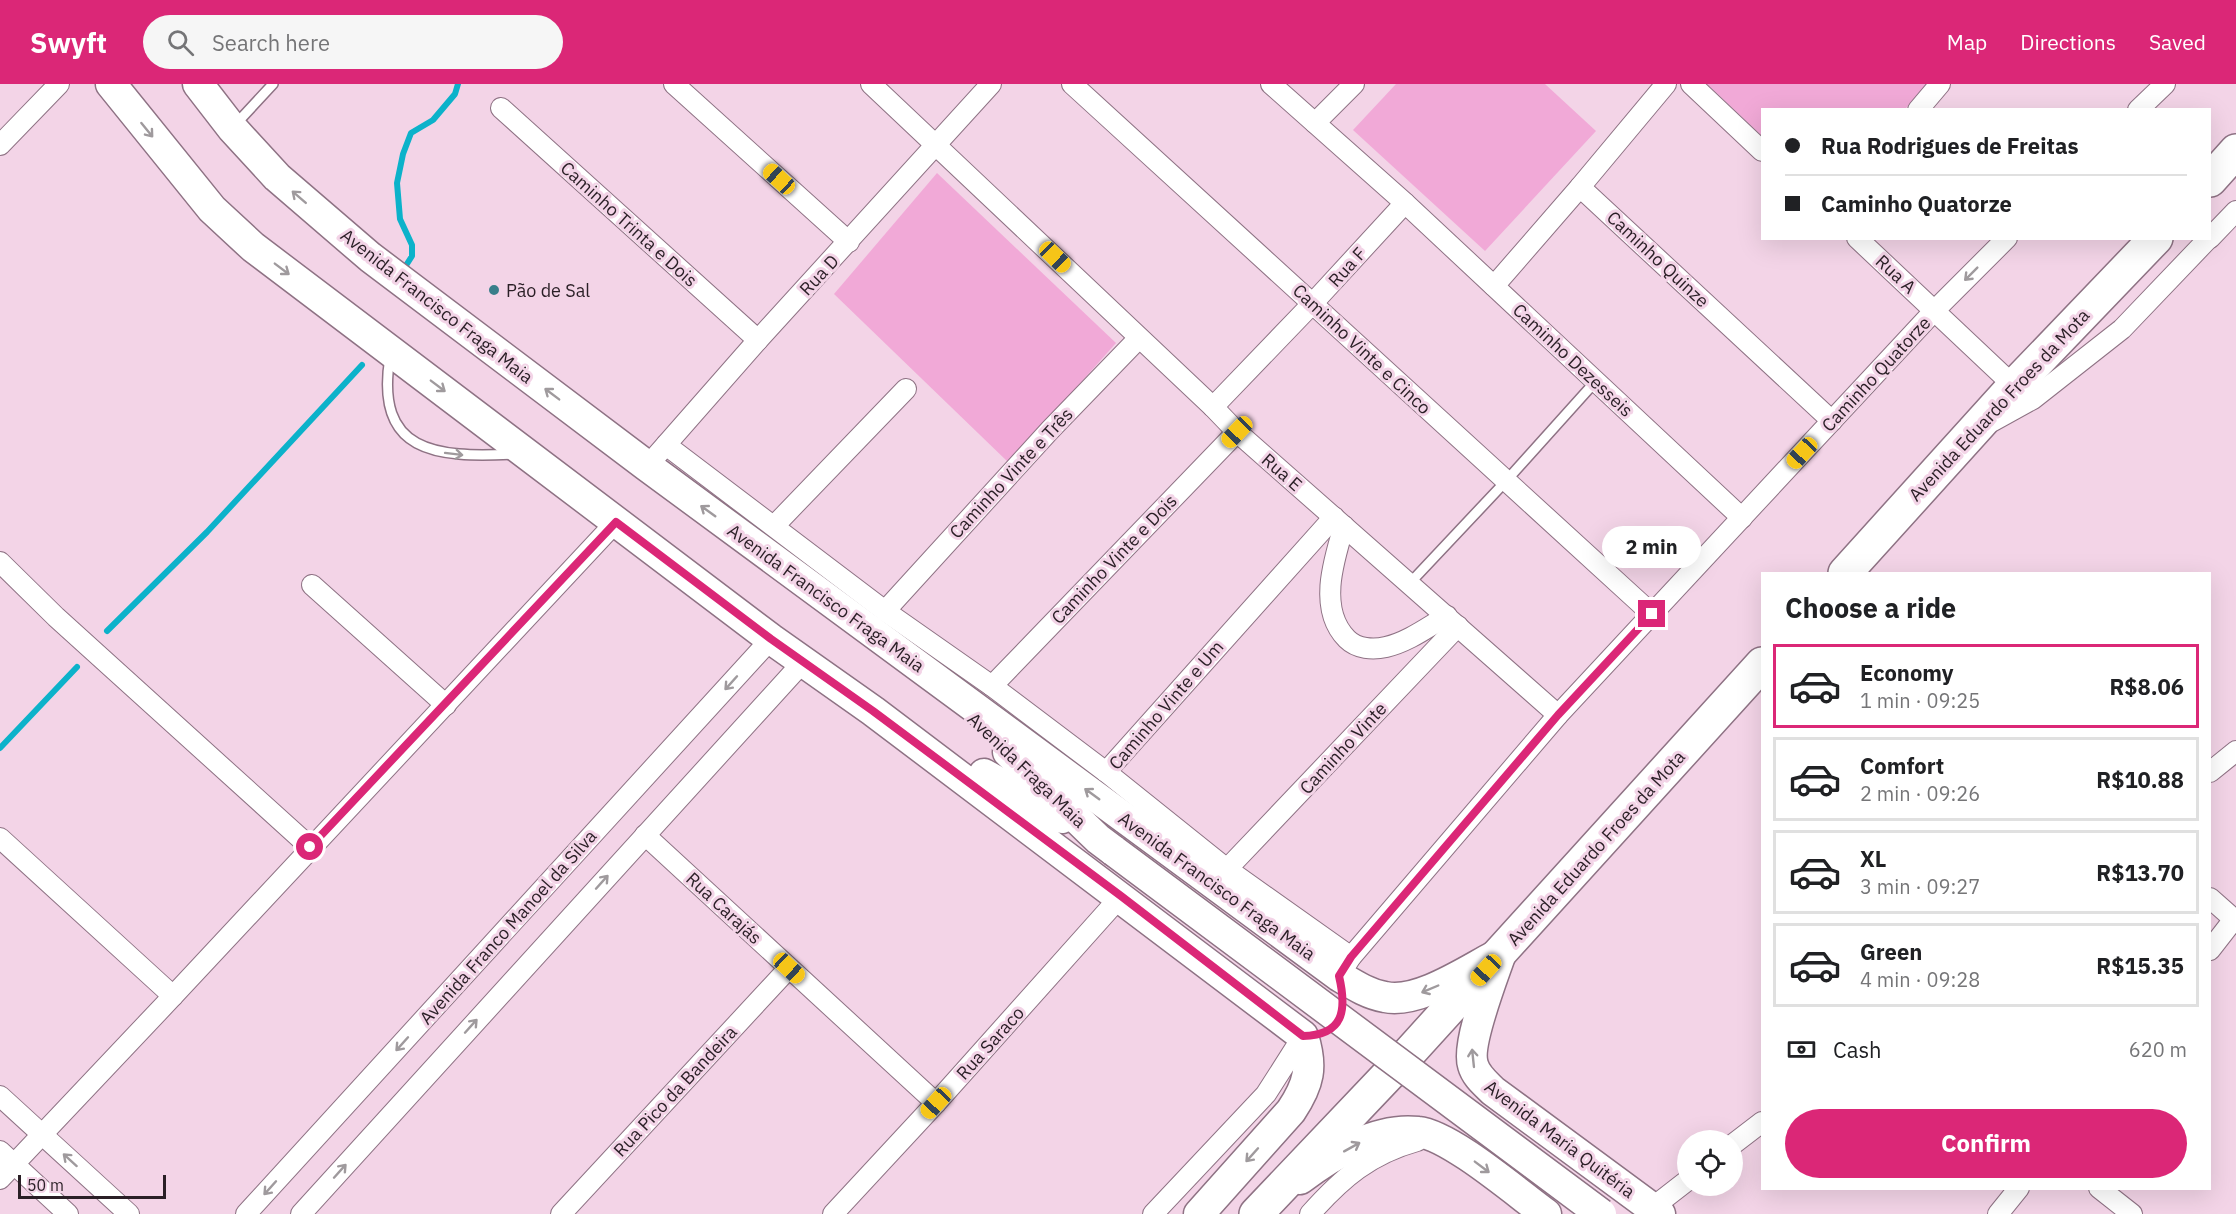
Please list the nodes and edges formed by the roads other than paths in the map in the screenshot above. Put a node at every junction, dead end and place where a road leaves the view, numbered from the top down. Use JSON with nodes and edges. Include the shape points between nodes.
{"nodes":[{"id":1,"x":59,"y":84,"type":"edge"},
{"id":2,"x":111,"y":84,"type":"edge"},
{"id":3,"x":198,"y":84,"type":"edge"},
{"id":4,"x":273,"y":84,"type":"edge"},
{"id":5,"x":674,"y":84,"type":"edge"},
{"id":6,"x":871,"y":84,"type":"edge"},
{"id":7,"x":991,"y":84,"type":"edge"},
{"id":8,"x":1072,"y":84,"type":"edge"},
{"id":9,"x":1272,"y":84,"type":"edge"},
{"id":10,"x":1354,"y":84,"type":"edge"},
{"id":11,"x":1666,"y":84,"type":"edge"},
{"id":12,"x":1691,"y":84,"type":"edge"},
{"id":13,"x":1940,"y":84,"type":"edge"},
{"id":14,"x":2165,"y":84,"type":"edge"},
{"id":15,"x":501,"y":108,"type":"dead end"},
{"id":16,"x":1920,"y":108,"type":"edge"},
{"id":17,"x":2140,"y":108,"type":"edge"},
{"id":18,"x":1315,"y":123,"type":"junction"},
{"id":19,"x":232,"y":128,"type":"junction"},
{"id":20,"x":0,"y":145,"type":"edge"},
{"id":21,"x":936,"y":145,"type":"junction"},
{"id":22,"x":1761,"y":150,"type":"edge"},
{"id":23,"x":2236,"y":152,"type":"edge"},
{"id":24,"x":2211,"y":179,"type":"edge"},
{"id":25,"x":1580,"y":187,"type":"junction"},
{"id":26,"x":1405,"y":203,"type":"junction"},
{"id":27,"x":2236,"y":211,"type":"edge"},
{"id":28,"x":2211,"y":236,"type":"edge"},
{"id":29,"x":1859,"y":240,"type":"edge"},
{"id":30,"x":2005,"y":240,"type":"edge"},
{"id":31,"x":2154,"y":240,"type":"edge"},
{"id":32,"x":2207,"y":240,"type":"edge"},
{"id":33,"x":849,"y":242,"type":"junction"},
{"id":34,"x":1494,"y":286,"type":"junction"},
{"id":35,"x":1313,"y":303,"type":"junction"},
{"id":36,"x":1935,"y":310,"type":"junction"},
{"id":37,"x":1139,"y":338,"type":"junction"},
{"id":38,"x":758,"y":340,"type":"junction"},
{"id":39,"x":391,"y":351,"type":"junction"},
{"id":40,"x":1595,"y":382,"type":"junction"},
{"id":41,"x":2014,"y":386,"type":"junction"},
{"id":42,"x":906,"y":389,"type":"dead end"},
{"id":43,"x":1213,"y":407,"type":"junction"},
{"id":44,"x":1832,"y":421,"type":"junction"},
{"id":45,"x":1237,"y":432,"type":"junction"},
{"id":46,"x":1972,"y":432,"type":"junction"},
{"id":47,"x":526,"y":453,"type":"junction"},
{"id":48,"x":657,"y":456,"type":"junction"},
{"id":49,"x":1506,"y":482,"type":"junction"},
{"id":50,"x":1742,"y":518,"type":"junction"},
{"id":51,"x":616,"y":522,"type":"junction"},
{"id":52,"x":1339,"y":522,"type":"junction"},
{"id":53,"x":774,"y":526,"type":"junction"},
{"id":54,"x":0,"y":562,"type":"edge"},
{"id":55,"x":1846,"y":572,"type":"edge"},
{"id":56,"x":1410,"y":584,"type":"junction"},
{"id":57,"x":312,"y":585,"type":"dead end"},
{"id":58,"x":885,"y":611,"type":"junction"},
{"id":59,"x":1652,"y":614,"type":"junction"},
{"id":60,"x":1453,"y":621,"type":"junction"},
{"id":61,"x":771,"y":639,"type":"junction"},
{"id":62,"x":803,"y":662,"type":"junction"},
{"id":63,"x":1761,"y":665,"type":"edge"},
{"id":64,"x":924,"y":670,"type":"junction"},
{"id":65,"x":992,"y":686,"type":"junction"},
{"id":66,"x":446,"y":705,"type":"junction"},
{"id":67,"x":873,"y":711,"type":"junction"},
{"id":68,"x":1558,"y":715,"type":"junction"},
{"id":69,"x":2236,"y":751,"type":"edge"},
{"id":70,"x":2211,"y":771,"type":"edge"},
{"id":71,"x":1106,"y":772,"type":"junction"},
{"id":72,"x":645,"y":835,"type":"junction"},
{"id":73,"x":0,"y":838,"type":"edge"},
{"id":74,"x":1106,"y":845,"type":"junction"},
{"id":75,"x":310,"y":847,"type":"junction"},
{"id":76,"x":1227,"y":870,"type":"junction"},
{"id":77,"x":1121,"y":896,"type":"junction"},
{"id":78,"x":2211,"y":899,"type":"edge"},
{"id":79,"x":2235,"y":920,"type":"edge"},
{"id":80,"x":2211,"y":949,"type":"edge"},
{"id":81,"x":1501,"y":953,"type":"junction"},
{"id":82,"x":1345,"y":967,"type":"junction"},
{"id":83,"x":789,"y":968,"type":"junction"},
{"id":84,"x":173,"y":996,"type":"junction"},
{"id":85,"x":1303,"y":1036,"type":"junction"},
{"id":86,"x":1493,"y":1091,"type":"junction"},
{"id":87,"x":0,"y":1096,"type":"edge"},
{"id":88,"x":936,"y":1103,"type":"junction"},
{"id":89,"x":1761,"y":1123,"type":"edge"},
{"id":90,"x":41,"y":1134,"type":"junction"},
{"id":91,"x":1743,"y":1137,"type":"edge"},
{"id":92,"x":1445,"y":1142,"type":"junction"},
{"id":93,"x":7,"y":1158,"type":"edge"},
{"id":94,"x":0,"y":1179,"type":"edge"},
{"id":95,"x":2017,"y":1190,"type":"edge"},
{"id":96,"x":2102,"y":1190,"type":"edge"},
{"id":97,"x":1677,"y":1191,"type":"edge"},
{"id":98,"x":1262,"y":1208,"type":"edge"},
{"id":99,"x":1656,"y":1211,"type":"edge"},
{"id":100,"x":68,"y":1214,"type":"edge"},
{"id":101,"x":129,"y":1214,"type":"edge"},
{"id":102,"x":246,"y":1214,"type":"edge"},
{"id":103,"x":301,"y":1214,"type":"edge"},
{"id":104,"x":561,"y":1214,"type":"edge"},
{"id":105,"x":833,"y":1214,"type":"edge"},
{"id":106,"x":1153,"y":1214,"type":"edge"},
{"id":107,"x":1199,"y":1214,"type":"edge"},
{"id":108,"x":1310,"y":1214,"type":"edge"},
{"id":109,"x":1546,"y":1214,"type":"edge"},
{"id":110,"x":1601,"y":1214,"type":"edge"},
{"id":111,"x":1998,"y":1214,"type":"edge"},
{"id":112,"x":2132,"y":1214,"type":"edge"}],
"edges":[{"from":1,"to":20,"type":"street"},
{"from":2,"to":39,"type":"main road","one_way":true,"via":[[212,209],[253,247]]},
{"from":3,"to":19,"type":"main road","name":"Avenida Francisco Fraga Maia"},
{"from":4,"to":19,"type":"lane"},
{"from":5,"to":33,"type":"street"},
{"from":6,"to":21,"type":"street","name":"Rua E"},
{"from":7,"to":21,"type":"street","name":"Rua D"},
{"from":8,"to":35,"type":"street","name":"Caminho Vinte e Cinco"},
{"from":9,"to":18,"type":"street","name":"Caminho Dezesseis"},
{"from":10,"to":18,"type":"street"},
{"from":11,"to":25,"type":"street"},
{"from":12,"to":22,"type":"street"},
{"from":13,"to":16,"type":"street"},
{"from":14,"to":17,"type":"street"},
{"from":15,"to":38,"type":"street","name":"Caminho Trinta e Dois"},
{"from":18,"to":26,"type":"street","name":"Caminho Dezesseis"},
{"from":48,"to":19,"type":"main road","name":"Avenida Francisco Fraga Maia","one_way":true,"via":[[370,257],[277,177]]},
{"from":21,"to":33,"type":"street","name":"Rua D"},
{"from":21,"to":37,"type":"street","name":"Rua E"},
{"from":23,"to":24,"type":"highway"},
{"from":25,"to":34,"type":"street"},
{"from":25,"to":44,"type":"street","name":"Caminho Quinze"},
{"from":26,"to":34,"type":"street","name":"Caminho Dezesseis"},
{"from":26,"to":35,"type":"street","name":"Rua F"},
{"from":27,"to":28,"type":"street"},
{"from":29,"to":36,"type":"street","name":"Rua A"},
{"from":30,"to":36,"type":"street","name":"Caminho Quatorze","one_way":true},
{"from":31,"to":41,"type":"highway","name":"Avenida Eduardo Froes da Mota"},
{"from":32,"to":46,"type":"street","via":[[2122,329],[2033,399]]},
{"from":33,"to":38,"type":"street","name":"Rua D"},
{"from":34,"to":40,"type":"street","name":"Caminho Dezesseis"},
{"from":35,"to":43,"type":"street","name":"Rua F"},
{"from":35,"to":49,"type":"street","name":"Caminho Vinte e Cinco"},
{"from":36,"to":41,"type":"street","name":"Rua A"},
{"from":36,"to":44,"type":"street","name":"Caminho Quatorze"},
{"from":37,"to":43,"type":"street","name":"Rua E"},
{"from":37,"to":58,"type":"street","name":"Caminho Vinte e Três","via":[[1050,429]]},
{"from":38,"to":48,"type":"street","name":"Rua D"},
{"from":39,"to":47,"type":"main road","one_way":true},
{"from":39,"to":47,"type":"lane","one_way":true,"via":[[386,382],[388,404],[393,421],[411,439],[431,450],[457,455]]},
{"from":40,"to":49,"type":"lane"},
{"from":40,"to":50,"type":"street","name":"Caminho Dezesseis"},
{"from":41,"to":46,"type":"highway","name":"Avenida Eduardo Froes da Mota"},
{"from":42,"to":53,"type":"street"},
{"from":43,"to":45,"type":"street","name":"Rua E"},
{"from":44,"to":50,"type":"street","name":"Caminho Quatorze"},
{"from":45,"to":52,"type":"street","name":"Rua E"},
{"from":45,"to":65,"type":"street","name":"Caminho Vinte e Dois"},
{"from":46,"to":55,"type":"highway","name":"Avenida Eduardo Froes da Mota"},
{"from":47,"to":51,"type":"main road"},
{"from":48,"to":53,"type":"street"},
{"from":64,"to":48,"type":"main road","name":"Avenida Francisco Fraga Maia","one_way":true},
{"from":49,"to":56,"type":"lane"},
{"from":49,"to":59,"type":"street","name":"Caminho Vinte e Cinco"},
{"from":50,"to":59,"type":"street","name":"Caminho Quatorze"},
{"from":51,"to":61,"type":"main road"},
{"from":51,"to":66,"type":"street"},
{"from":52,"to":56,"type":"street","name":"Rua E"},
{"from":52,"to":60,"type":"street","via":[[1330,611],[1338,631],[1350,643],[1366,649],[1385,647]]},
{"from":52,"to":71,"type":"street","name":"Caminho Vinte e Um"},
{"from":53,"to":58,"type":"street"},
{"from":54,"to":75,"type":"street"},
{"from":56,"to":60,"type":"street","name":"Rua E"},
{"from":57,"to":66,"type":"street"},
{"from":58,"to":65,"type":"street"},
{"from":59,"to":68,"type":"street","name":"Caminho Quatorze"},
{"from":60,"to":68,"type":"street","name":"Rua E"},
{"from":60,"to":76,"type":"street","name":"Caminho Vinte"},
{"from":61,"to":62,"type":"main road"},
{"from":61,"to":102,"type":"street","name":"Avenida Franco Manoel da Silva","one_way":true},
{"from":62,"to":67,"type":"main road"},
{"from":62,"to":72,"type":"street"},
{"from":63,"to":81,"type":"highway","name":"Avenida Eduardo Froes da Mota"},
{"from":64,"to":74,"type":"main road","name":"Avenida Fraga Maia"},
{"from":82,"to":64,"type":"main road","name":"Avenida Francisco Fraga Maia","one_way":true},
{"from":65,"to":71,"type":"street"},
{"from":66,"to":75,"type":"street"},
{"from":67,"to":74,"type":"main road","name":"Avenida Fraga Maia"},
{"from":67,"to":77,"type":"main road"},
{"from":68,"to":82,"type":"street","name":"Caminho Quatorze"},
{"from":69,"to":70,"type":"street"},
{"from":71,"to":76,"type":"street","name":"Caminho Vinte e Um"},
{"from":72,"to":83,"type":"street","name":"Rua Carajás"},
{"from":103,"to":72,"type":"street","one_way":true},
{"from":73,"to":84,"type":"street"},
{"from":74,"to":110,"type":"main road","bridge":true},
{"from":75,"to":84,"type":"street"},
{"from":76,"to":82,"type":"street","name":"Caminho Vinte e Um"},
{"from":77,"to":85,"type":"main road"},
{"from":77,"to":88,"type":"street","name":"Rua Saraco"},
{"from":78,"to":79,"type":"street"},
{"from":79,"to":80,"type":"street"},
{"from":81,"to":82,"type":"main road","name":"Avenida Francisco Fraga Maia","one_way":true,"via":[[1408,997],[1387,998],[1366,992]]},
{"from":86,"to":81,"type":"main road","name":"Avenida Maria Quitéria","one_way":true,"via":[[1472,1065],[1472,1046]]},
{"from":81,"to":98,"type":"highway","name":"Avenida Eduardo Froes da Mota"},
{"from":82,"to":85,"type":"main road","via":[[1343,1011],[1337,1022],[1329,1032]]},
{"from":83,"to":88,"type":"street","name":"Rua Carajás"},
{"from":83,"to":104,"type":"street","name":"Rua Pico da Bandeira"},
{"from":84,"to":90,"type":"street"},
{"from":85,"to":106,"type":"street","via":[[1266,1094]]},
{"from":85,"to":107,"type":"main road","one_way":true,"via":[[1309,1058],[1302,1094]]},
{"from":86,"to":92,"type":"main road","via":[[1458,1097],[1448,1112]]},
{"from":86,"to":99,"type":"main road","name":"Avenida Maria Quitéria"},
{"from":87,"to":90,"type":"street"},
{"from":88,"to":105,"type":"street","name":"Rua Saraco"},
{"from":89,"to":91,"type":"street"},
{"from":90,"to":93,"type":"street"},
{"from":101,"to":90,"type":"street","one_way":true},
{"from":98,"to":92,"type":"main road","one_way":true,"via":[[1318,1166],[1362,1141],[1387,1134],[1419,1132]]},
{"from":92,"to":108,"type":"street","via":[[1397,1146],[1374,1156]]},
{"from":92,"to":109,"type":"main road","one_way":true},
{"from":93,"to":94,"type":"street"},
{"from":93,"to":100,"type":"street"},
{"from":95,"to":111,"type":"street"},
{"from":96,"to":112,"type":"street"},
{"from":97,"to":99,"type":"street"}]}
